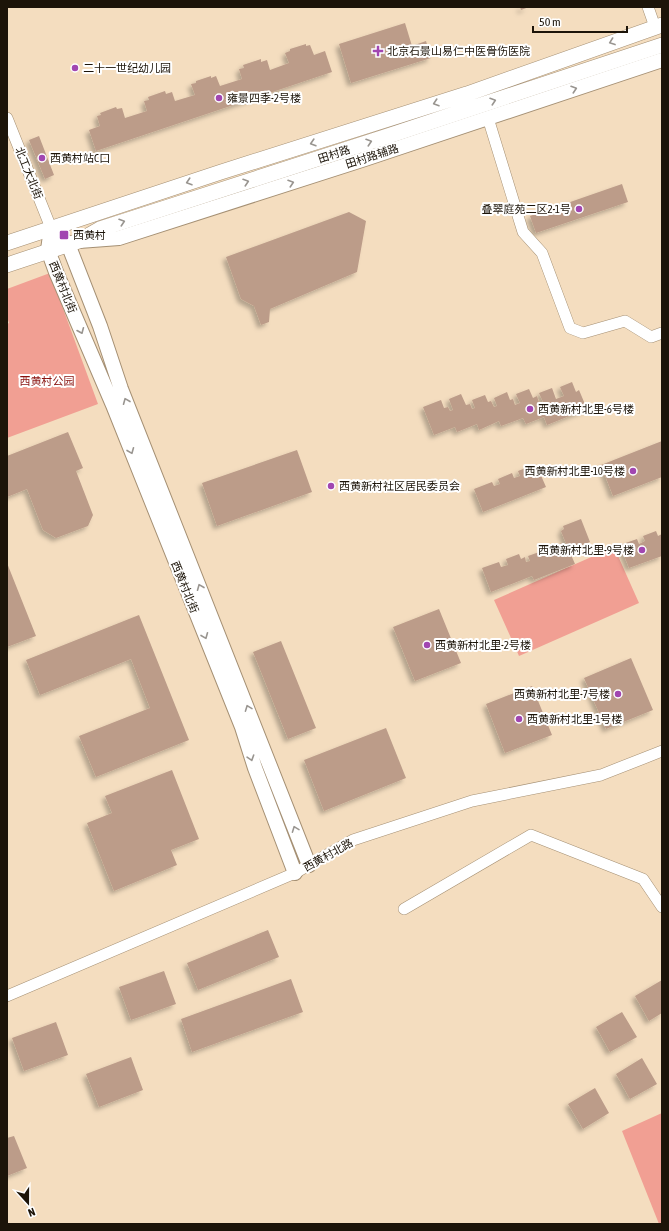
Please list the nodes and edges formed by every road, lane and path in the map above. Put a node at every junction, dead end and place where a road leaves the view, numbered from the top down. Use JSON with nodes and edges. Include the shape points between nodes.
{"nodes":[{"id":1,"x":648,"y":7,"type":"edge"},
{"id":2,"x":658,"y":26,"type":"edge"},
{"id":3,"x":662,"y":45,"type":"edge"},
{"id":4,"x":662,"y":60,"type":"edge"},
{"id":5,"x":545,"y":91,"type":"junction"},
{"id":6,"x":7,"y":118,"type":"edge"},
{"id":7,"x":488,"y":118,"type":"junction"},
{"id":8,"x":52,"y":228,"type":"junction"},
{"id":9,"x":7,"y":242,"type":"edge"},
{"id":10,"x":74,"y":243,"type":"junction"},
{"id":11,"x":48,"y":250,"type":"junction"},
{"id":12,"x":7,"y":265,"type":"edge"},
{"id":13,"x":662,"y":333,"type":"edge"},
{"id":14,"x":662,"y":752,"type":"edge"},
{"id":15,"x":310,"y":865,"type":"junction"},
{"id":16,"x":295,"y":873,"type":"junction"},
{"id":17,"x":662,"y":907,"type":"edge"},
{"id":18,"x":404,"y":909,"type":"dead end"},
{"id":19,"x":7,"y":996,"type":"edge"}],
"edges":[{"from":1,"to":2,"type":"street"},
{"from":2,"to":8,"type":"main road","name":"田村路","one_way":true,"via":[[467,94]]},
{"from":3,"to":5,"type":"main road","name":"田村路"},
{"from":5,"to":4,"type":"street","name":"田村路辅路","one_way":true},
{"from":5,"to":7,"type":"street","name":"田村路辅路"},
{"from":10,"to":5,"type":"main road","name":"田村路","one_way":true,"via":[[100,229]]},
{"from":6,"to":8,"type":"street","name":"北工大北街"},
{"from":10,"to":7,"type":"street","name":"田村路辅路","one_way":true,"via":[[119,238]]},
{"from":7,"to":13,"type":"street","via":[[523,232],[542,253],[570,328],[583,333],[625,321],[651,337]]},
{"from":8,"to":9,"type":"main road","name":"田村路"},
{"from":8,"to":10,"type":"street","name":"西黄村北街"},
{"from":8,"to":11,"type":"street","name":"西黄村北街"},
{"from":10,"to":11,"type":"main road","name":"田村路"},
{"from":15,"to":10,"type":"street","name":"西黄村北街","one_way":true,"via":[[121,389]]},
{"from":11,"to":12,"type":"main road","name":"田村路"},
{"from":11,"to":16,"type":"street","name":"西黄村北街","one_way":true,"via":[[113,404],[242,727]]},
{"from":14,"to":15,"type":"street","name":"西黄村北路","via":[[601,775],[472,801],[353,840]]},
{"from":15,"to":16,"type":"street","name":"西黄村北路"},
{"from":16,"to":19,"type":"street","name":"西黄村北路"},
{"from":17,"to":18,"type":"street","via":[[643,879],[531,835]]}]}
